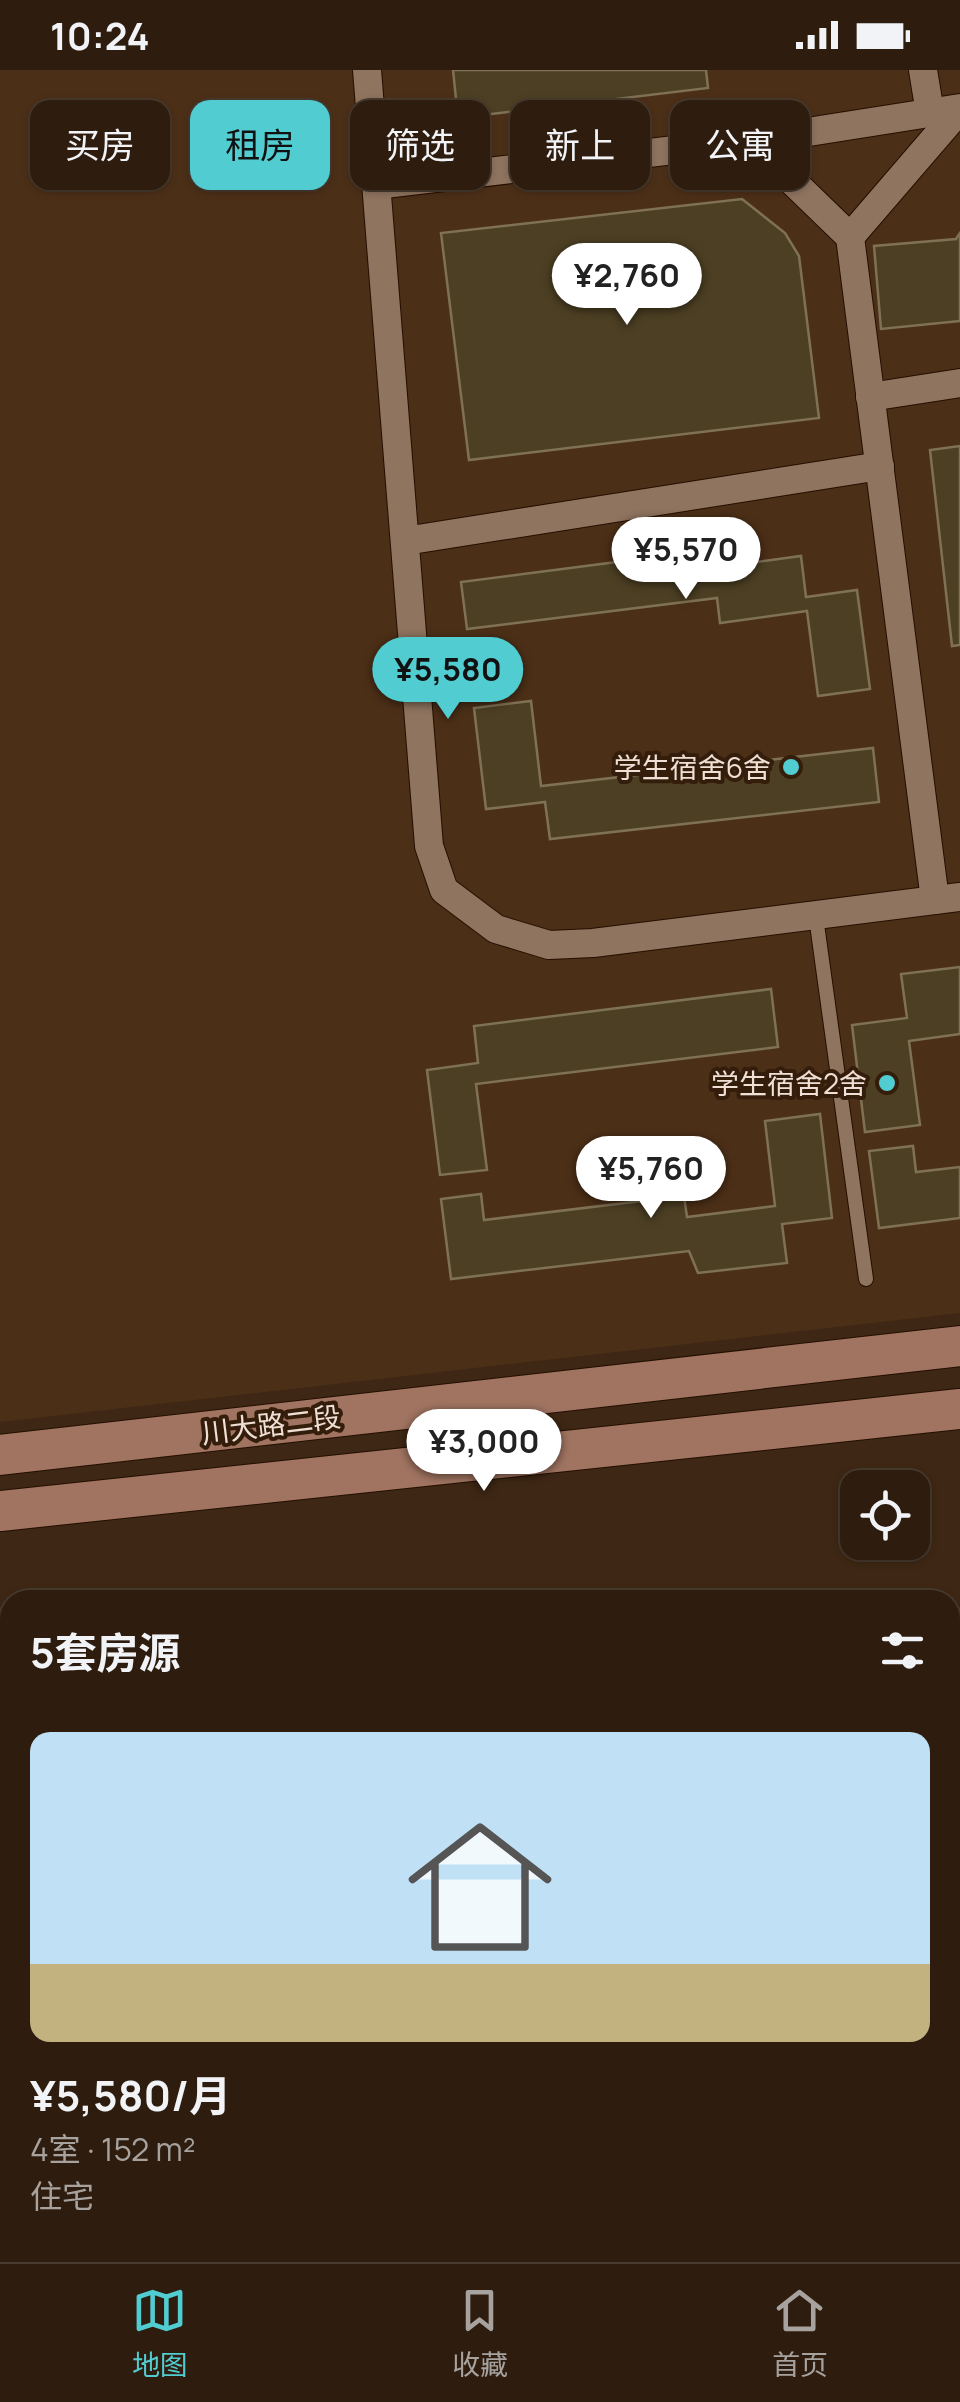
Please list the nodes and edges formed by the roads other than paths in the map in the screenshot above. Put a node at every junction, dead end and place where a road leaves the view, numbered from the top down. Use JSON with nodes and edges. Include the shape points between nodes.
{"nodes":[{"id":1,"x":367,"y":70,"type":"edge"},
{"id":2,"x":923,"y":70,"type":"edge"},
{"id":3,"x":369,"y":100,"type":"edge"},
{"id":4,"x":960,"y":108,"type":"edge"},
{"id":5,"x":930,"y":113,"type":"junction"},
{"id":6,"x":810,"y":132,"type":"edge"},
{"id":7,"x":670,"y":151,"type":"edge"},
{"id":8,"x":490,"y":172,"type":"edge"},
{"id":9,"x":376,"y":190,"type":"edge"},
{"id":10,"x":802,"y":190,"type":"edge"},
{"id":11,"x":850,"y":237,"type":"junction"},
{"id":12,"x":960,"y":383,"type":"edge"},
{"id":13,"x":870,"y":396,"type":"junction"},
{"id":14,"x":880,"y":466,"type":"junction"},
{"id":15,"x":405,"y":541,"type":"junction"},
{"id":16,"x":947,"y":898,"type":"edge"},
{"id":17,"x":816,"y":917,"type":"junction"},
{"id":18,"x":866,"y":1279,"type":"dead end"},
{"id":19,"x":960,"y":1346,"type":"edge"},
{"id":20,"x":960,"y":1408,"type":"edge"},
{"id":21,"x":0,"y":1455,"type":"edge"},
{"id":22,"x":0,"y":1510,"type":"edge"}],
"edges":[{"from":1,"to":3,"type":"street"},
{"from":2,"to":5,"type":"street"},
{"from":4,"to":5,"type":"street"},
{"from":4,"to":11,"type":"street"},
{"from":5,"to":6,"type":"street"},
{"from":7,"to":8,"type":"street"},
{"from":9,"to":15,"type":"street"},
{"from":10,"to":11,"type":"street"},
{"from":11,"to":13,"type":"street"},
{"from":12,"to":13,"type":"street"},
{"from":13,"to":14,"type":"street"},
{"from":14,"to":15,"type":"street"},
{"from":14,"to":16,"type":"street"},
{"from":15,"to":17,"type":"street","via":[[430,846],[444,890],[496,929],[549,945]]},
{"from":16,"to":17,"type":"street"},
{"from":17,"to":18,"type":"lane"},
{"from":19,"to":21,"type":"main road","name":"川大路二段"},
{"from":20,"to":22,"type":"main road","name":"川大路二段"}]}
